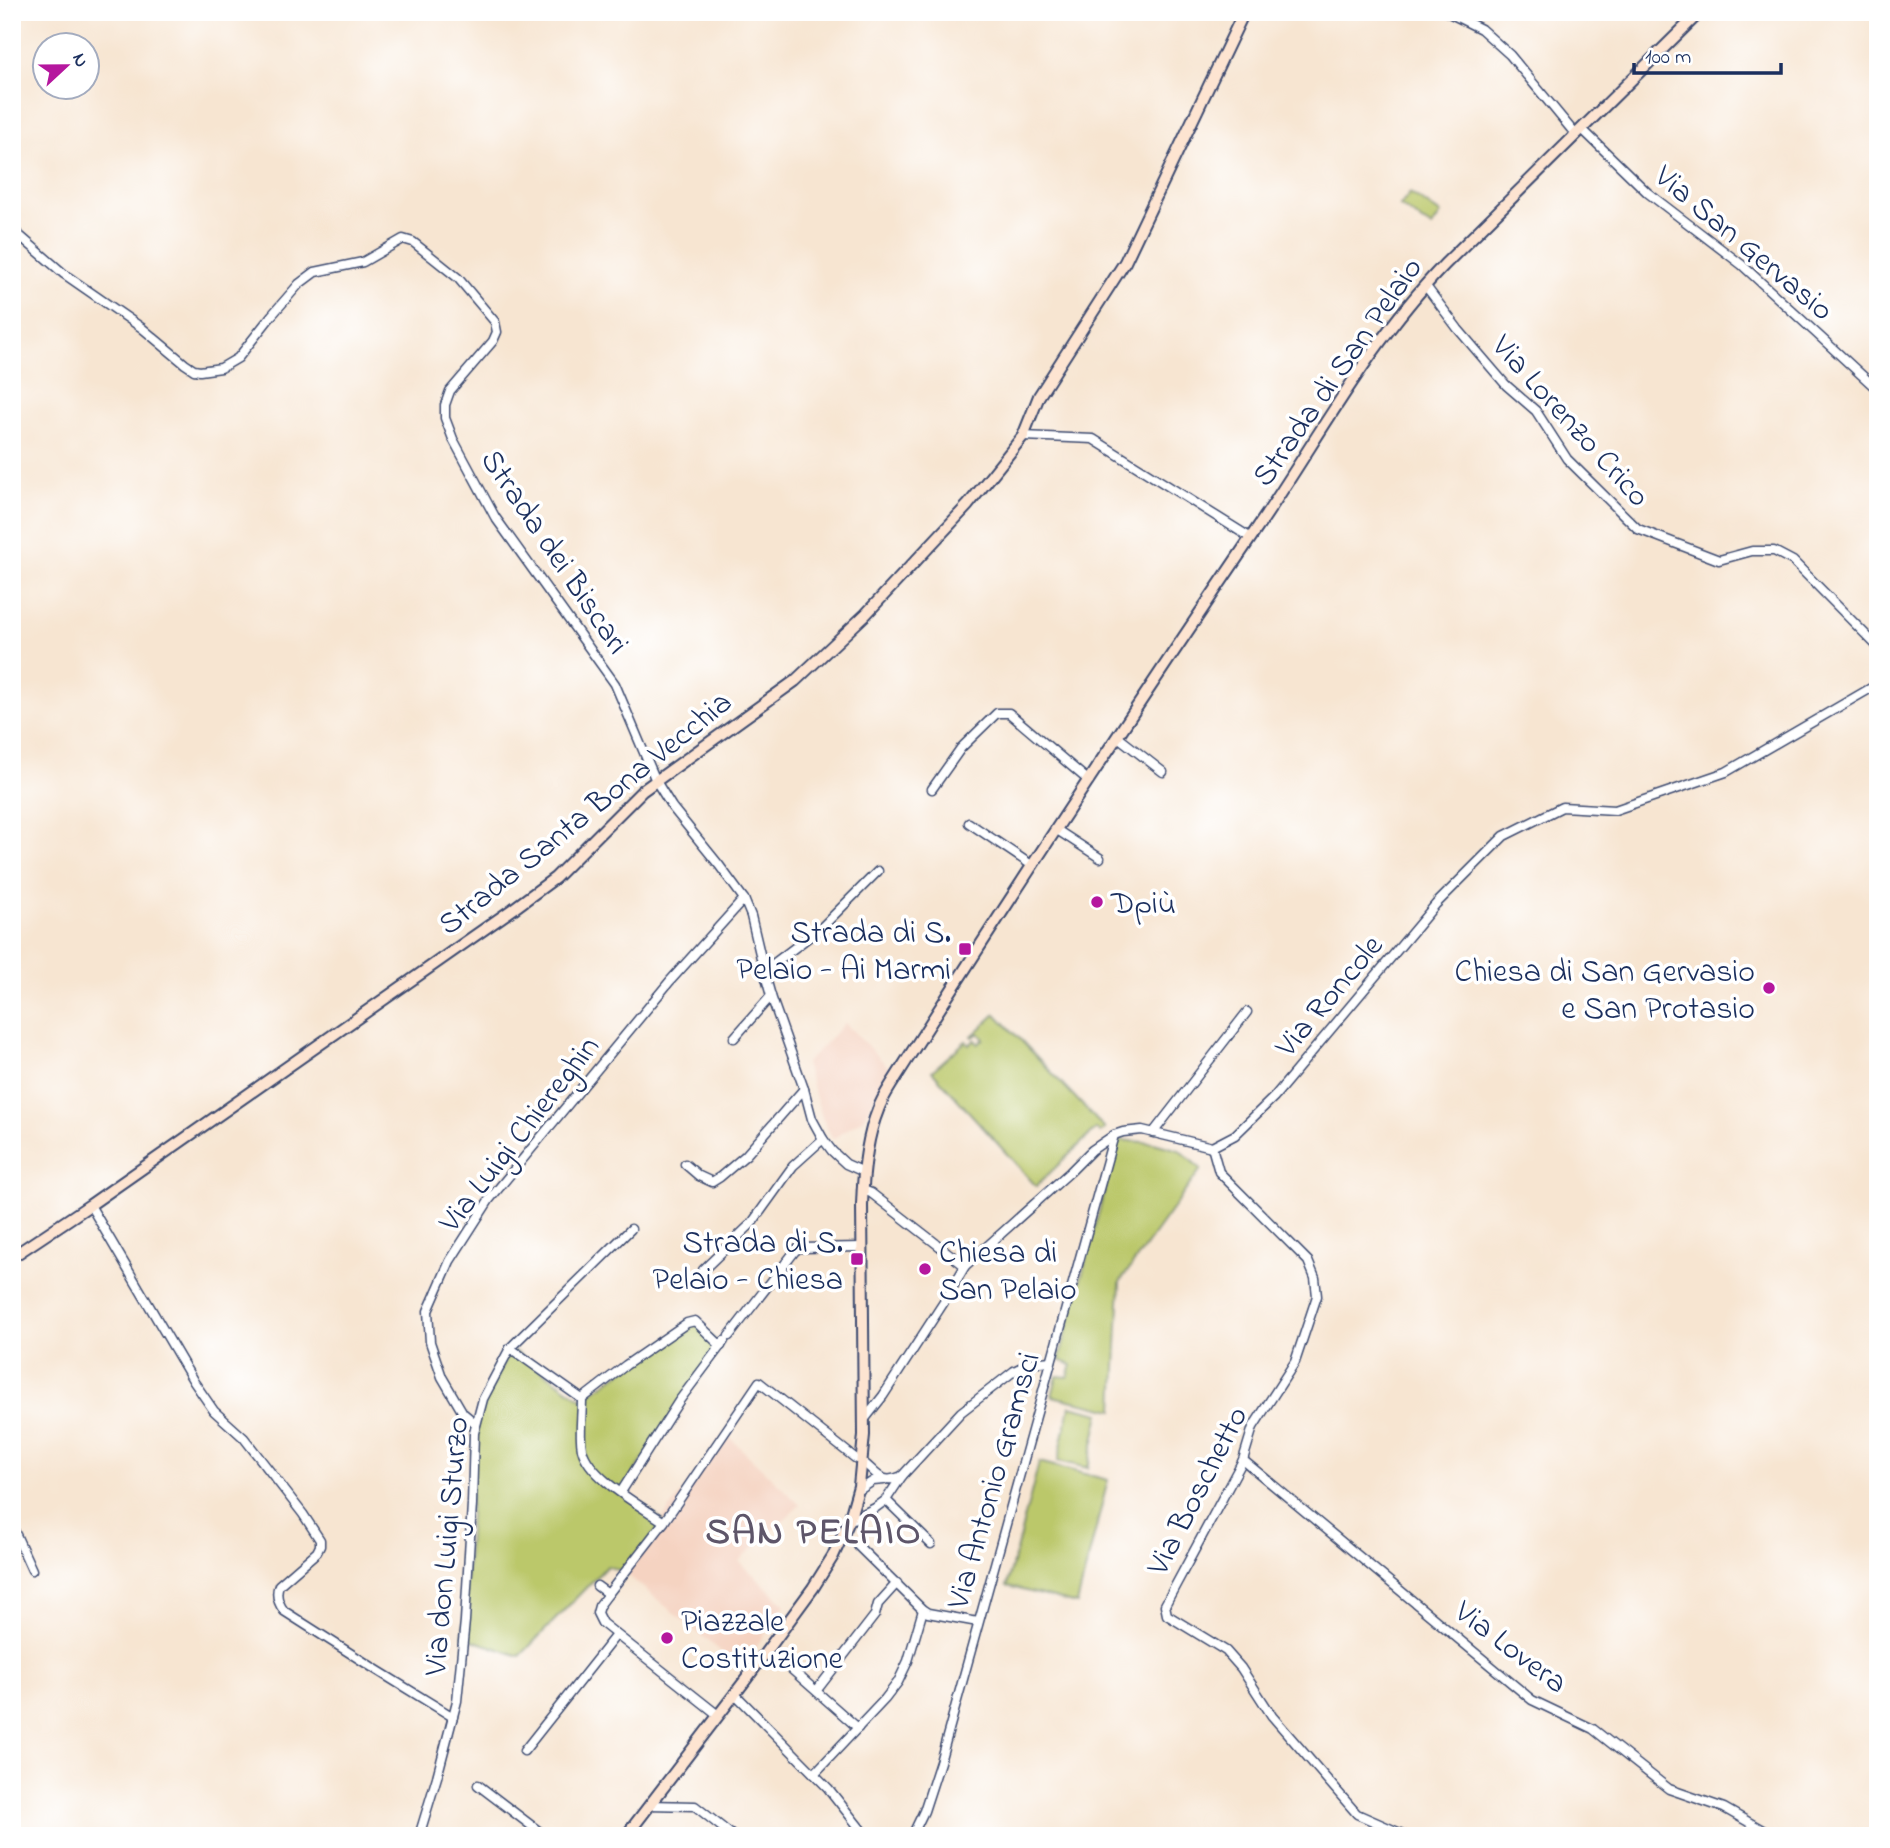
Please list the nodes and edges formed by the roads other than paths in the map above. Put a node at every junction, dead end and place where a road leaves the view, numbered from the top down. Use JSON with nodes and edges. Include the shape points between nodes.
{"nodes":[{"id":1,"x":1244,"y":12,"type":"edge"},
{"id":2,"x":1447,"y":12,"type":"edge"},
{"id":3,"x":1700,"y":12,"type":"edge"},
{"id":4,"x":1579,"y":132,"type":"junction"},
{"id":5,"x":13,"y":231,"type":"edge"},
{"id":6,"x":1424,"y":285,"type":"junction"},
{"id":7,"x":1878,"y":390,"type":"edge"},
{"id":8,"x":1023,"y":436,"type":"junction"},
{"id":9,"x":1251,"y":538,"type":"junction"},
{"id":10,"x":1878,"y":647,"type":"edge"},
{"id":11,"x":1878,"y":684,"type":"edge"},
{"id":12,"x":1118,"y":737,"type":"junction"},
{"id":13,"x":1163,"y":772,"type":"dead end"},
{"id":14,"x":656,"y":781,"type":"junction"},
{"id":15,"x":1088,"y":781,"type":"junction"},
{"id":16,"x":932,"y":789,"type":"dead end"},
{"id":17,"x":969,"y":823,"type":"dead end"},
{"id":18,"x":1057,"y":830,"type":"junction"},
{"id":19,"x":1100,"y":858,"type":"dead end"},
{"id":20,"x":1033,"y":866,"type":"junction"},
{"id":21,"x":878,"y":871,"type":"dead end"},
{"id":22,"x":744,"y":899,"type":"junction"},
{"id":23,"x":764,"y":971,"type":"junction"},
{"id":24,"x":771,"y":996,"type":"junction"},
{"id":25,"x":1247,"y":1012,"type":"dead end"},
{"id":26,"x":734,"y":1038,"type":"dead end"},
{"id":27,"x":804,"y":1089,"type":"junction"},
{"id":28,"x":1153,"y":1133,"type":"junction"},
{"id":29,"x":1114,"y":1135,"type":"junction"},
{"id":30,"x":823,"y":1139,"type":"junction"},
{"id":31,"x":1212,"y":1147,"type":"junction"},
{"id":32,"x":685,"y":1164,"type":"dead end"},
{"id":33,"x":864,"y":1172,"type":"junction"},
{"id":34,"x":863,"y":1190,"type":"junction"},
{"id":35,"x":90,"y":1205,"type":"junction"},
{"id":36,"x":631,"y":1229,"type":"dead end"},
{"id":37,"x":863,"y":1247,"type":"junction"},
{"id":38,"x":12,"y":1257,"type":"edge"},
{"id":39,"x":965,"y":1266,"type":"junction"},
{"id":40,"x":703,"y":1270,"type":"dead end"},
{"id":41,"x":724,"y":1341,"type":"junction"},
{"id":42,"x":510,"y":1348,"type":"junction"},
{"id":43,"x":1051,"y":1361,"type":"junction"},
{"id":44,"x":864,"y":1396,"type":"junction"},
{"id":45,"x":883,"y":1396,"type":"junction"},
{"id":46,"x":582,"y":1399,"type":"junction"},
{"id":47,"x":864,"y":1421,"type":"junction"},
{"id":48,"x":475,"y":1423,"type":"junction"},
{"id":49,"x":862,"y":1460,"type":"junction"},
{"id":50,"x":1243,"y":1460,"type":"junction"},
{"id":51,"x":902,"y":1476,"type":"junction"},
{"id":52,"x":887,"y":1480,"type":"junction"},
{"id":53,"x":858,"y":1491,"type":"junction"},
{"id":54,"x":621,"y":1492,"type":"junction"},
{"id":55,"x":886,"y":1500,"type":"junction"},
{"id":56,"x":849,"y":1521,"type":"junction"},
{"id":57,"x":664,"y":1522,"type":"junction"},
{"id":58,"x":12,"y":1526,"type":"edge"},
{"id":59,"x":931,"y":1544,"type":"dead end"},
{"id":60,"x":858,"y":1546,"type":"dead end"},
{"id":61,"x":32,"y":1570,"type":"dead end"},
{"id":62,"x":897,"y":1583,"type":"junction"},
{"id":63,"x":597,"y":1586,"type":"dead end"},
{"id":64,"x":608,"y":1594,"type":"junction"},
{"id":65,"x":923,"y":1610,"type":"junction"},
{"id":66,"x":978,"y":1622,"type":"junction"},
{"id":67,"x":616,"y":1635,"type":"junction"},
{"id":68,"x":790,"y":1668,"type":"dead end"},
{"id":69,"x":817,"y":1690,"type":"junction"},
{"id":70,"x":735,"y":1694,"type":"junction"},
{"id":71,"x":718,"y":1715,"type":"junction"},
{"id":72,"x":453,"y":1717,"type":"junction"},
{"id":73,"x":858,"y":1728,"type":"junction"},
{"id":74,"x":524,"y":1751,"type":"dead end"},
{"id":75,"x":814,"y":1774,"type":"junction"},
{"id":76,"x":478,"y":1785,"type":"dead end"},
{"id":77,"x":649,"y":1805,"type":"junction"},
{"id":78,"x":629,"y":1832,"type":"edge"},
{"id":79,"x":419,"y":1836,"type":"edge"},
{"id":80,"x":545,"y":1836,"type":"edge"},
{"id":81,"x":642,"y":1836,"type":"edge"},
{"id":82,"x":733,"y":1836,"type":"edge"},
{"id":83,"x":866,"y":1836,"type":"edge"},
{"id":84,"x":912,"y":1836,"type":"edge"},
{"id":85,"x":1407,"y":1836,"type":"edge"},
{"id":86,"x":1773,"y":1836,"type":"edge"}],
"edges":[{"from":1,"to":8,"type":"main road","name":"Strada Santa Bona Vecchia","via":[[1125,262],[1039,396]]},
{"from":2,"to":4,"type":"street","name":"Via San Gervasio","via":[[1481,29],[1510,55]]},
{"from":3,"to":4,"type":"main road","name":"Strada di San Pelaio"},
{"from":4,"to":6,"type":"main road","name":"Strada di San Pelaio"},
{"from":4,"to":7,"type":"street","name":"Via San Gervasio","via":[[1648,193],[1742,265]]},
{"from":5,"to":14,"type":"street","name":"Strada dei Biscari","via":[[64,274],[200,371],[221,368],[238,358],[290,294],[315,272],[363,262],[403,239],[458,278],[495,322],[497,332],[450,391],[445,418],[453,439],[495,517],[615,684]]},
{"from":6,"to":9,"type":"main road","name":"Strada di San Pelaio"},
{"from":6,"to":10,"type":"street","name":"Via Lorenzo Crico","via":[[1506,385],[1536,411],[1567,459],[1638,528],[1719,560],[1752,551],[1774,551],[1793,561]]},
{"from":8,"to":9,"type":"street","via":[[1093,439]]},
{"from":8,"to":14,"type":"main road","name":"Strada Santa Bona Vecchia","via":[[968,505],[866,614],[795,681]]},
{"from":9,"to":12,"type":"main road","name":"Strada di San Pelaio"},
{"from":11,"to":31,"type":"street","name":"Via Roncole","via":[[1726,772],[1615,810],[1562,807],[1504,836],[1436,904],[1274,1097],[1235,1135]]},
{"from":12,"to":13,"type":"street"},
{"from":12,"to":15,"type":"main road","name":"Strada di San Pelaio"},
{"from":14,"to":22,"type":"street","name":"Strada dei Biscari"},
{"from":14,"to":35,"type":"main road","name":"Strada Santa Bona Vecchia","via":[[555,878]]},
{"from":15,"to":16,"type":"street","via":[[1009,713],[997,713],[961,748]]},
{"from":15,"to":18,"type":"main road","name":"Strada di San Pelaio"},
{"from":17,"to":20,"type":"street"},
{"from":18,"to":19,"type":"street"},
{"from":18,"to":20,"type":"main road","name":"Strada di San Pelaio"},
{"from":20,"to":33,"type":"main road","name":"Strada di San Pelaio","via":[[891,1085],[870,1135]]},
{"from":21,"to":23,"type":"street","via":[[822,927]]},
{"from":22,"to":23,"type":"street","name":"Strada dei Biscari"},
{"from":22,"to":48,"type":"street","name":"Via Luigi Chiereghin","via":[[489,1200],[450,1261],[428,1311],[430,1342],[442,1377],[463,1413]]},
{"from":23,"to":24,"type":"street","name":"Strada dei Biscari"},
{"from":24,"to":26,"type":"street"},
{"from":24,"to":27,"type":"street","name":"Strada dei Biscari"},
{"from":25,"to":28,"type":"street"},
{"from":27,"to":30,"type":"street","name":"Strada dei Biscari"},
{"from":27,"to":32,"type":"street","via":[[746,1155],[720,1177],[712,1182]]},
{"from":28,"to":29,"type":"street","via":[[1142,1130]]},
{"from":28,"to":31,"type":"street"},
{"from":29,"to":39,"type":"street"},
{"from":29,"to":43,"type":"street","name":"Via Antonio Gramsci"},
{"from":30,"to":33,"type":"street","name":"Strada dei Biscari","via":[[846,1164]]},
{"from":30,"to":40,"type":"street","via":[[793,1166],[752,1223]]},
{"from":31,"to":50,"type":"street","name":"Via Boschetto","via":[[1219,1172],[1308,1261],[1317,1296],[1294,1362],[1253,1427]]},
{"from":33,"to":34,"type":"main road","name":"Strada di San Pelaio"},
{"from":34,"to":37,"type":"main road","name":"Strada di San Pelaio"},
{"from":34,"to":39,"type":"street"},
{"from":35,"to":38,"type":"main road","name":"Strada Santa Bona Vecchia"},
{"from":35,"to":72,"type":"street","via":[[194,1382],[214,1411],[244,1438],[320,1540],[317,1552],[279,1585],[279,1604]]},
{"from":36,"to":42,"type":"street","name":"Via don Luigi Sturzo"},
{"from":37,"to":41,"type":"street","via":[[794,1251]]},
{"from":37,"to":44,"type":"main road","name":"Strada di San Pelaio"},
{"from":39,"to":45,"type":"street"},
{"from":41,"to":46,"type":"street","via":[[695,1321],[687,1323]]},
{"from":41,"to":54,"type":"street"},
{"from":42,"to":46,"type":"street"},
{"from":42,"to":48,"type":"street","name":"Via don Luigi Sturzo"},
{"from":43,"to":51,"type":"street","via":[[1030,1363],[1014,1371],[961,1412]]},
{"from":43,"to":66,"type":"street","name":"Via Antonio Gramsci"},
{"from":44,"to":45,"type":"street"},
{"from":44,"to":47,"type":"main road","name":"Strada di San Pelaio"},
{"from":45,"to":47,"type":"street"},
{"from":46,"to":54,"type":"street","via":[[582,1447],[587,1462]]},
{"from":47,"to":49,"type":"main road","name":"Strada di San Pelaio"},
{"from":48,"to":72,"type":"street","name":"Via don Luigi Sturzo","via":[[465,1621]]},
{"from":49,"to":52,"type":"street"},
{"from":49,"to":53,"type":"main road","name":"Strada di San Pelaio"},
{"from":49,"to":57,"type":"street","via":[[759,1382]]},
{"from":50,"to":85,"type":"street","name":"Via Boschetto","via":[[1165,1605],[1167,1615],[1226,1651],[1272,1716],[1357,1814]]},
{"from":50,"to":86,"type":"street","name":"Via Lovera","via":[[1532,1700],[1593,1729],[1669,1789],[1724,1808]]},
{"from":51,"to":52,"type":"street"},
{"from":51,"to":55,"type":"street"},
{"from":52,"to":53,"type":"street","via":[[873,1481]]},
{"from":53,"to":56,"type":"main road","name":"Strada di San Pelaio"},
{"from":54,"to":57,"type":"street"},
{"from":55,"to":56,"type":"street"},
{"from":55,"to":59,"type":"street"},
{"from":56,"to":70,"type":"main road","name":"Strada di San Pelaio","via":[[819,1580]]},
{"from":57,"to":64,"type":"street"},
{"from":58,"to":61,"type":"street"},
{"from":60,"to":62,"type":"street"},
{"from":62,"to":65,"type":"street"},
{"from":62,"to":69,"type":"street"},
{"from":63,"to":64,"type":"street"},
{"from":64,"to":67,"type":"street","via":[[597,1613]]},
{"from":65,"to":66,"type":"street"},
{"from":65,"to":73,"type":"street","via":[[898,1682]]},
{"from":66,"to":84,"type":"street","name":"Via Antonio Gramsci","via":[[924,1811]]},
{"from":67,"to":71,"type":"street"},
{"from":67,"to":74,"type":"street"},
{"from":68,"to":69,"type":"street"},
{"from":69,"to":73,"type":"street"},
{"from":70,"to":71,"type":"main road","name":"Strada di San Pelaio"},
{"from":70,"to":75,"type":"street"},
{"from":71,"to":77,"type":"main road","name":"Strada di San Pelaio"},
{"from":72,"to":79,"type":"street","name":"Via don Luigi Sturzo"},
{"from":73,"to":75,"type":"street"},
{"from":75,"to":83,"type":"street"},
{"from":76,"to":80,"type":"street"},
{"from":77,"to":78,"type":"main road","name":"Strada di San Pelaio"},
{"from":77,"to":82,"type":"street","via":[[695,1806]]},
{"from":78,"to":81,"type":"street"}]}
